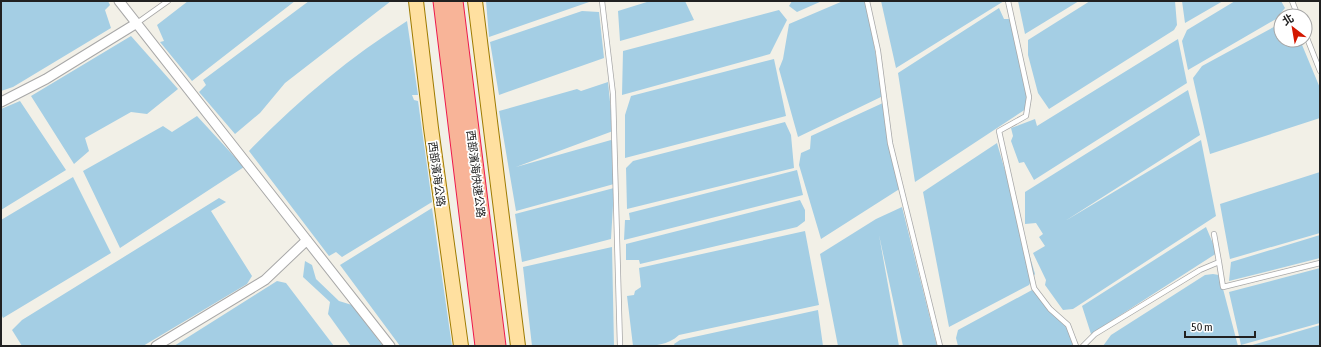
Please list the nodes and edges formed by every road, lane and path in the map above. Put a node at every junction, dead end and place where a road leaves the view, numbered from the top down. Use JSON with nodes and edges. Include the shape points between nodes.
{"nodes":[{"id":1,"x":119,"y":1,"type":"edge"},
{"id":2,"x":168,"y":1,"type":"edge"},
{"id":3,"x":416,"y":1,"type":"edge"},
{"id":4,"x":441,"y":1,"type":"edge"},
{"id":5,"x":455,"y":1,"type":"edge"},
{"id":6,"x":474,"y":1,"type":"edge"},
{"id":7,"x":602,"y":1,"type":"edge"},
{"id":8,"x":867,"y":1,"type":"edge"},
{"id":9,"x":1008,"y":1,"type":"edge"},
{"id":10,"x":138,"y":23,"type":"junction"},
{"id":11,"x":1311,"y":48,"type":"edge"},
{"id":12,"x":1320,"y":70,"type":"edge"},
{"id":13,"x":1,"y":102,"type":"edge"},
{"id":14,"x":1214,"y":234,"type":"dead end"},
{"id":15,"x":307,"y":240,"type":"junction"},
{"id":16,"x":1219,"y":262,"type":"junction"},
{"id":17,"x":1320,"y":263,"type":"edge"},
{"id":18,"x":1085,"y":345,"type":"edge"},
{"id":19,"x":156,"y":346,"type":"edge"},
{"id":20,"x":390,"y":346,"type":"edge"},
{"id":21,"x":461,"y":346,"type":"edge"},
{"id":22,"x":483,"y":346,"type":"edge"},
{"id":23,"x":498,"y":346,"type":"edge"},
{"id":24,"x":518,"y":346,"type":"edge"},
{"id":25,"x":620,"y":346,"type":"edge"},
{"id":26,"x":940,"y":346,"type":"edge"},
{"id":27,"x":1076,"y":346,"type":"edge"}],
"edges":[{"from":1,"to":10,"type":"street"},
{"from":2,"to":10,"type":"lane"},
{"from":3,"to":21,"type":"main road","name":"西部濱海公路"},
{"from":4,"to":22,"type":"highway","name":"西部濱海快速公路"},
{"from":5,"to":23,"type":"highway","name":"西部濱海快速公路"},
{"from":6,"to":24,"type":"main road"},
{"from":7,"to":25,"type":"lane","via":[[613,94]]},
{"from":8,"to":26,"type":"lane","via":[[878,50],[890,143]]},
{"from":9,"to":27,"type":"lane","via":[[1029,97],[1026,116],[999,131],[1034,288],[1050,309],[1068,325]]},
{"from":10,"to":13,"type":"street","via":[[46,79]]},
{"from":10,"to":15,"type":"street"},
{"from":11,"to":12,"type":"lane"},
{"from":14,"to":16,"type":"lane"},
{"from":15,"to":19,"type":"street","via":[[265,280]]},
{"from":15,"to":20,"type":"street"},
{"from":16,"to":17,"type":"lane","via":[[1223,287]]},
{"from":16,"to":18,"type":"lane","via":[[1200,270],[1095,334]]}]}
